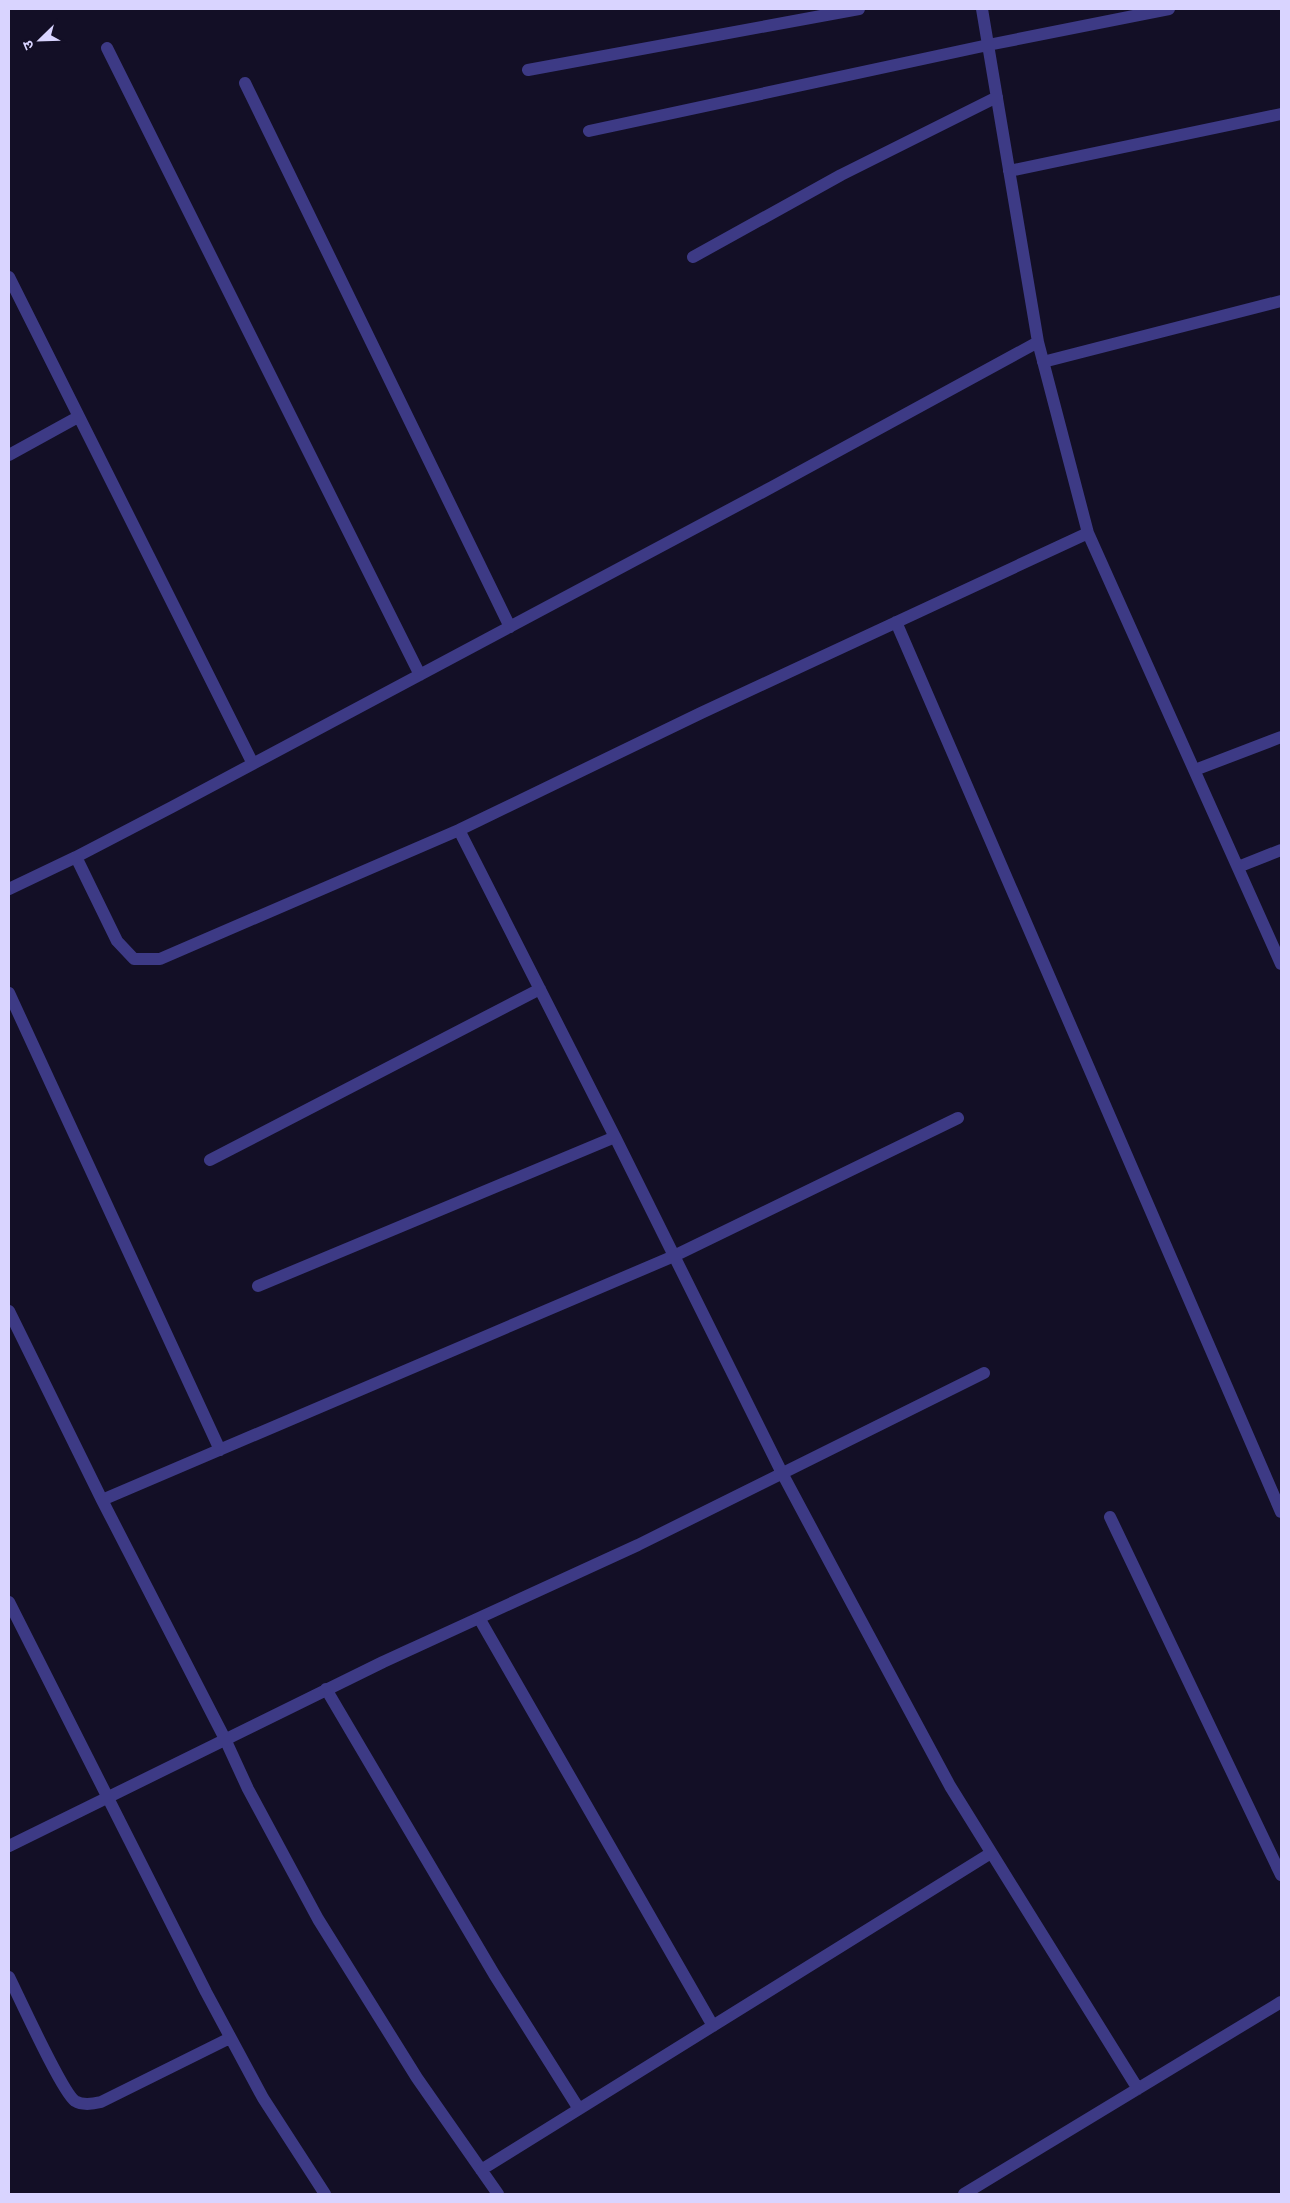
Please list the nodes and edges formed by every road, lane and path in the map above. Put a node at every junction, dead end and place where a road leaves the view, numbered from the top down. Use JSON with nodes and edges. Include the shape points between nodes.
{"nodes":[{"id":1,"x":859,"y":9,"type":"edge"},
{"id":2,"x":982,"y":9,"type":"edge"},
{"id":3,"x":1169,"y":9,"type":"edge"},
{"id":4,"x":988,"y":44,"type":"junction"},
{"id":5,"x":106,"y":48,"type":"dead end"},
{"id":6,"x":528,"y":70,"type":"dead end"},
{"id":7,"x":246,"y":84,"type":"dead end"},
{"id":8,"x":997,"y":97,"type":"junction"},
{"id":9,"x":1281,"y":114,"type":"edge"},
{"id":10,"x":589,"y":131,"type":"dead end"},
{"id":11,"x":1009,"y":171,"type":"junction"},
{"id":12,"x":693,"y":257,"type":"dead end"},
{"id":13,"x":9,"y":277,"type":"edge"},
{"id":14,"x":1281,"y":301,"type":"edge"},
{"id":15,"x":1038,"y":342,"type":"junction"},
{"id":16,"x":1043,"y":362,"type":"junction"},
{"id":17,"x":78,"y":417,"type":"junction"},
{"id":18,"x":9,"y":455,"type":"edge"},
{"id":19,"x":1088,"y":533,"type":"junction"},
{"id":20,"x":896,"y":622,"type":"junction"},
{"id":21,"x":510,"y":627,"type":"junction"},
{"id":22,"x":420,"y":675,"type":"junction"},
{"id":23,"x":1281,"y":737,"type":"edge"},
{"id":24,"x":253,"y":764,"type":"junction"},
{"id":25,"x":1195,"y":770,"type":"junction"},
{"id":26,"x":459,"y":830,"type":"junction"},
{"id":27,"x":1281,"y":850,"type":"edge"},
{"id":28,"x":76,"y":857,"type":"junction"},
{"id":29,"x":1238,"y":867,"type":"junction"},
{"id":30,"x":9,"y":889,"type":"edge"},
{"id":31,"x":1280,"y":956,"type":"edge"},
{"id":32,"x":540,"y":989,"type":"junction"},
{"id":33,"x":9,"y":993,"type":"edge"},
{"id":34,"x":958,"y":1118,"type":"dead end"},
{"id":35,"x":615,"y":1137,"type":"junction"},
{"id":36,"x":210,"y":1160,"type":"dead end"},
{"id":37,"x":674,"y":1256,"type":"junction"},
{"id":38,"x":258,"y":1286,"type":"dead end"},
{"id":39,"x":9,"y":1311,"type":"edge"},
{"id":40,"x":984,"y":1373,"type":"dead end"},
{"id":41,"x":220,"y":1450,"type":"junction"},
{"id":42,"x":782,"y":1473,"type":"junction"},
{"id":43,"x":102,"y":1500,"type":"junction"},
{"id":44,"x":1281,"y":1512,"type":"edge"},
{"id":45,"x":1110,"y":1517,"type":"dead end"},
{"id":46,"x":9,"y":1602,"type":"edge"},
{"id":47,"x":479,"y":1618,"type":"junction"},
{"id":48,"x":326,"y":1689,"type":"junction"},
{"id":49,"x":225,"y":1739,"type":"junction"},
{"id":50,"x":107,"y":1798,"type":"junction"},
{"id":51,"x":9,"y":1846,"type":"edge"},
{"id":52,"x":991,"y":1853,"type":"junction"},
{"id":53,"x":1281,"y":1875,"type":"edge"},
{"id":54,"x":9,"y":1977,"type":"edge"},
{"id":55,"x":1281,"y":2002,"type":"edge"},
{"id":56,"x":713,"y":2026,"type":"junction"},
{"id":57,"x":230,"y":2038,"type":"junction"},
{"id":58,"x":1138,"y":2089,"type":"junction"},
{"id":59,"x":579,"y":2109,"type":"junction"},
{"id":60,"x":481,"y":2170,"type":"junction"},
{"id":61,"x":325,"y":2194,"type":"edge"},
{"id":62,"x":498,"y":2194,"type":"edge"},
{"id":63,"x":964,"y":2194,"type":"edge"}],
"edges":[{"from":1,"to":6,"type":"street"},
{"from":2,"to":4,"type":"street"},
{"from":3,"to":4,"type":"street"},
{"from":4,"to":8,"type":"street"},
{"from":4,"to":10,"type":"street"},
{"from":5,"to":22,"type":"street"},
{"from":7,"to":21,"type":"street"},
{"from":8,"to":11,"type":"street"},
{"from":8,"to":12,"type":"street","via":[[842,175]]},
{"from":9,"to":11,"type":"street"},
{"from":11,"to":15,"type":"street"},
{"from":13,"to":17,"type":"street"},
{"from":14,"to":16,"type":"street"},
{"from":15,"to":16,"type":"street"},
{"from":15,"to":21,"type":"street"},
{"from":16,"to":19,"type":"street"},
{"from":17,"to":18,"type":"street"},
{"from":17,"to":24,"type":"street"},
{"from":19,"to":20,"type":"street"},
{"from":19,"to":25,"type":"street"},
{"from":20,"to":26,"type":"street"},
{"from":20,"to":44,"type":"street"},
{"from":21,"to":22,"type":"street"},
{"from":22,"to":24,"type":"street"},
{"from":23,"to":25,"type":"street"},
{"from":24,"to":28,"type":"street"},
{"from":25,"to":29,"type":"street"},
{"from":26,"to":28,"type":"street","via":[[160,959],[134,959],[117,941]]},
{"from":26,"to":32,"type":"street"},
{"from":27,"to":29,"type":"street"},
{"from":28,"to":30,"type":"street"},
{"from":29,"to":31,"type":"street"},
{"from":32,"to":35,"type":"street"},
{"from":32,"to":36,"type":"street"},
{"from":33,"to":41,"type":"street"},
{"from":34,"to":37,"type":"street"},
{"from":35,"to":37,"type":"street"},
{"from":35,"to":38,"type":"street"},
{"from":37,"to":41,"type":"street"},
{"from":37,"to":42,"type":"street"},
{"from":39,"to":43,"type":"street"},
{"from":40,"to":42,"type":"street"},
{"from":41,"to":43,"type":"street"},
{"from":42,"to":47,"type":"street","via":[[638,1545]]},
{"from":42,"to":52,"type":"street","via":[[950,1786]]},
{"from":43,"to":49,"type":"street"},
{"from":45,"to":53,"type":"street"},
{"from":46,"to":50,"type":"street"},
{"from":47,"to":48,"type":"street"},
{"from":47,"to":56,"type":"street"},
{"from":48,"to":49,"type":"street"},
{"from":48,"to":59,"type":"street","via":[[494,1974]]},
{"from":49,"to":50,"type":"street"},
{"from":49,"to":60,"type":"street","via":[[248,1789],[318,1919],[417,2078]]},
{"from":50,"to":51,"type":"street"},
{"from":50,"to":57,"type":"street"},
{"from":52,"to":56,"type":"street"},
{"from":52,"to":58,"type":"street"},
{"from":54,"to":57,"type":"street","via":[[62,2082],[74,2101],[87,2105],[101,2102]]},
{"from":55,"to":58,"type":"street"},
{"from":56,"to":59,"type":"street"},
{"from":57,"to":61,"type":"street","via":[[262,2098]]},
{"from":58,"to":63,"type":"street"},
{"from":59,"to":60,"type":"street"},
{"from":60,"to":62,"type":"street"}]}
